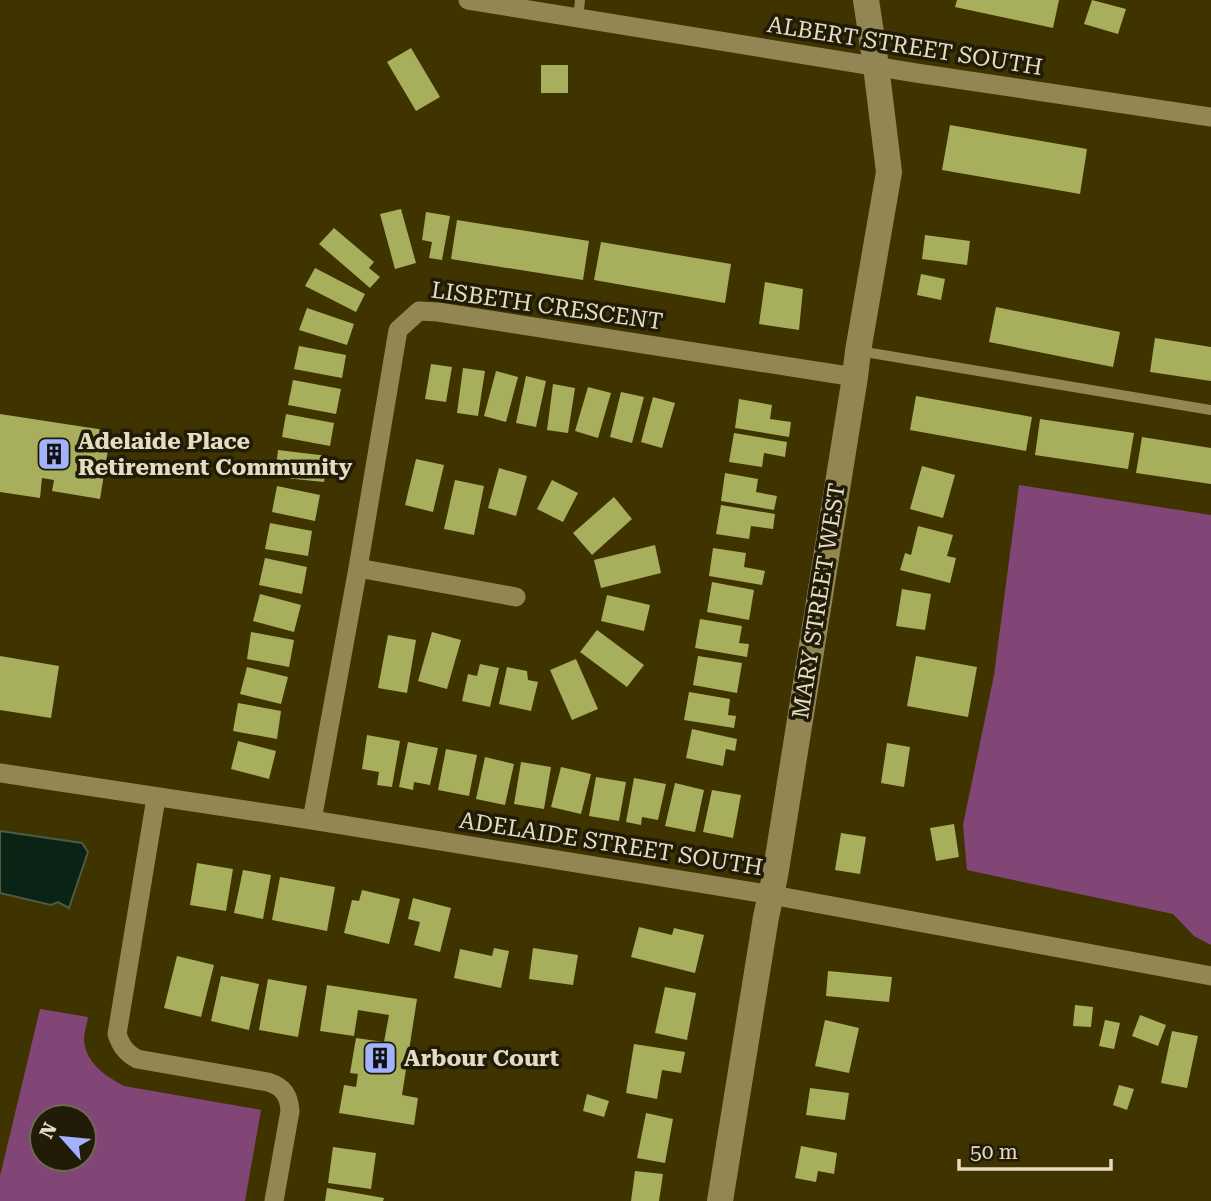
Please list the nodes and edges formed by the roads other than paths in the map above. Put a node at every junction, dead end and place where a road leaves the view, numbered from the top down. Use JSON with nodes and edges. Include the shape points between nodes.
{"nodes":[{"id":1,"x":468,"y":0,"type":"edge"},
{"id":2,"x":866,"y":0,"type":"edge"},
{"id":3,"x":579,"y":9,"type":"edge"},
{"id":4,"x":876,"y":66,"type":"junction"},
{"id":5,"x":1211,"y":117,"type":"edge"},
{"id":6,"x":856,"y":364,"type":"junction"},
{"id":7,"x":1211,"y":410,"type":"edge"},
{"id":8,"x":358,"y":568,"type":"junction"},
{"id":9,"x":516,"y":597,"type":"dead end"},
{"id":10,"x":0,"y":774,"type":"edge"},
{"id":11,"x":156,"y":798,"type":"junction"},
{"id":12,"x":312,"y":820,"type":"junction"},
{"id":13,"x":772,"y":895,"type":"junction"},
{"id":14,"x":1211,"y":976,"type":"edge"},
{"id":15,"x":274,"y":1201,"type":"edge"},
{"id":16,"x":720,"y":1201,"type":"edge"}],
"edges":[{"from":1,"to":3,"type":"street","name":"ALBERT STREET SOUTH"},
{"from":2,"to":4,"type":"street","name":"MARY STREET WEST"},
{"from":3,"to":4,"type":"street","name":"ALBERT STREET SOUTH"},
{"from":4,"to":5,"type":"street","name":"ALBERT STREET SOUTH"},
{"from":4,"to":6,"type":"street","name":"MARY STREET WEST","via":[[889,172]]},
{"from":6,"to":7,"type":"lane"},
{"from":6,"to":8,"type":"street","name":"LISBETH CRESCENT","via":[[419,311],[398,330]]},
{"from":6,"to":13,"type":"street","name":"MARY STREET WEST"},
{"from":8,"to":9,"type":"street"},
{"from":8,"to":12,"type":"street","name":"LISBETH CRESCENT"},
{"from":10,"to":11,"type":"street","name":"ADELAIDE STREET SOUTH"},
{"from":11,"to":12,"type":"street","name":"ADELAIDE STREET SOUTH"},
{"from":11,"to":15,"type":"street","via":[[117,1034],[120,1045],[137,1059],[268,1082],[285,1091],[290,1111]]},
{"from":12,"to":13,"type":"street","name":"ADELAIDE STREET SOUTH"},
{"from":13,"to":14,"type":"street","name":"ADELAIDE STREET SOUTH"},
{"from":13,"to":16,"type":"street","name":"MARY STREET WEST"}]}
